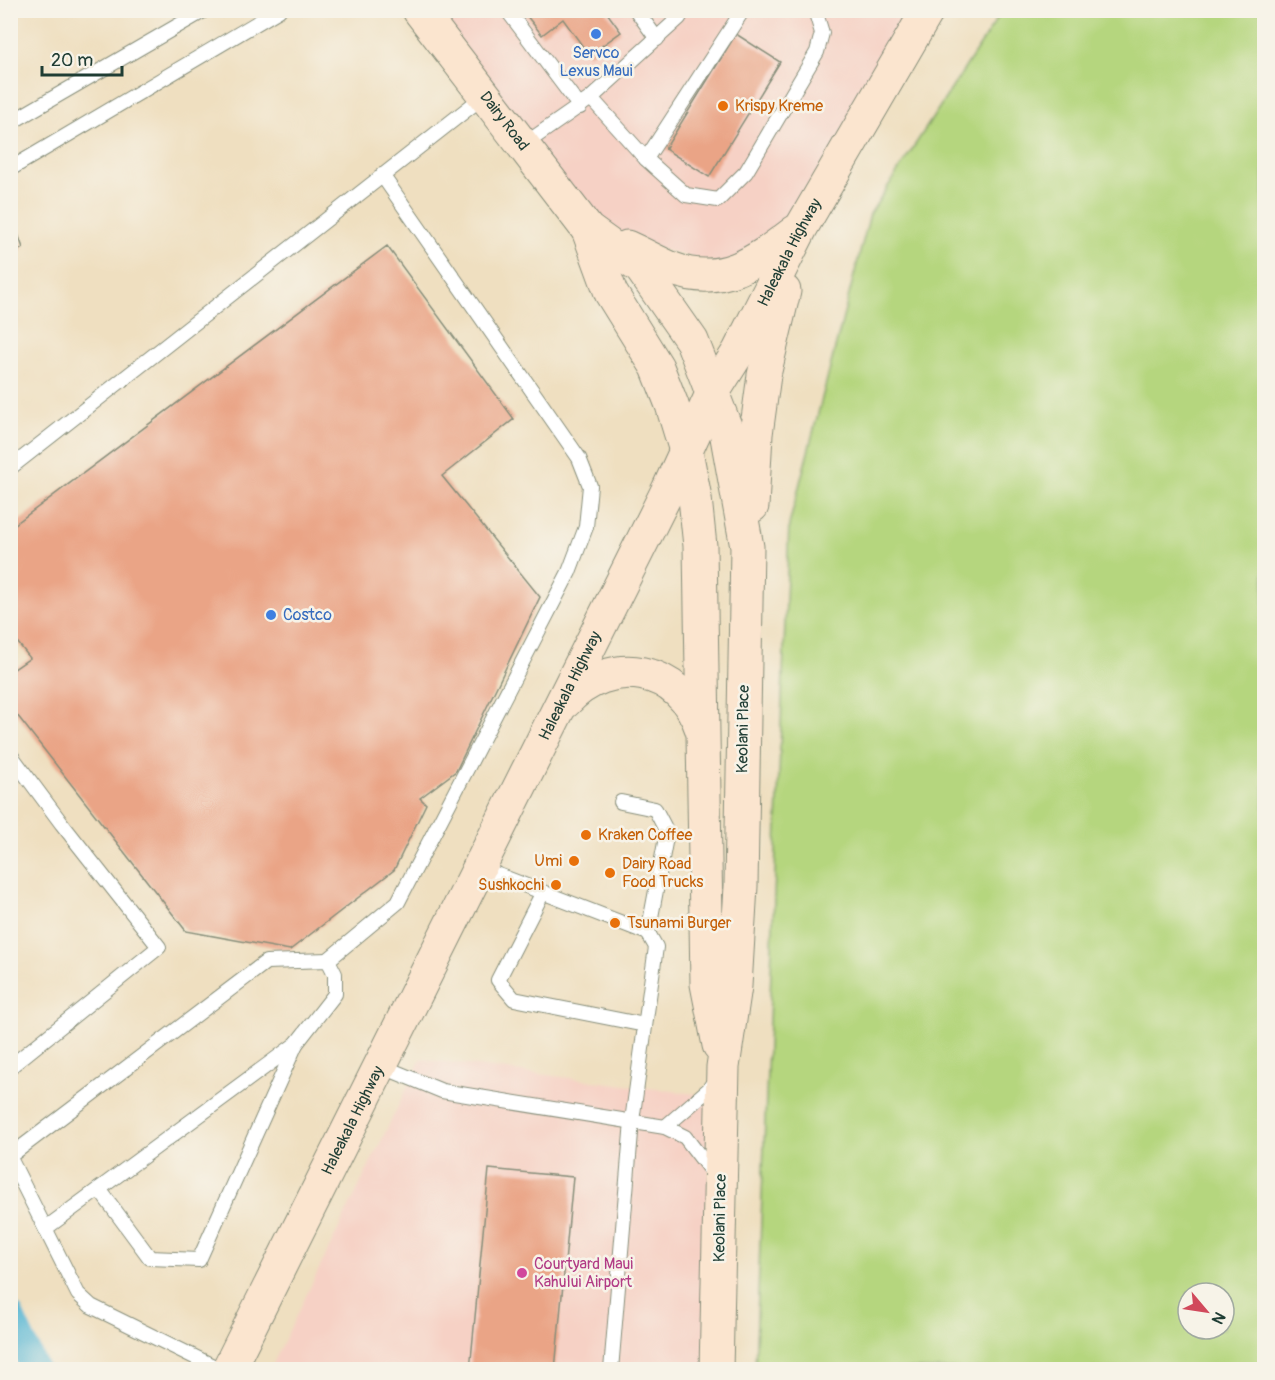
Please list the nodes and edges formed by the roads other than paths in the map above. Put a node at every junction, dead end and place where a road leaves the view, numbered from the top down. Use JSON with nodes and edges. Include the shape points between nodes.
{"nodes":[{"id":1,"x":205,"y":10,"type":"edge"},
{"id":2,"x":279,"y":10,"type":"edge"},
{"id":3,"x":419,"y":10,"type":"edge"},
{"id":4,"x":507,"y":10,"type":"edge"},
{"id":5,"x":636,"y":10,"type":"edge"},
{"id":6,"x":684,"y":10,"type":"edge"},
{"id":7,"x":743,"y":10,"type":"edge"},
{"id":8,"x":815,"y":10,"type":"edge"},
{"id":9,"x":928,"y":10,"type":"edge"},
{"id":10,"x":657,"y":39,"type":"junction"},
{"id":11,"x":484,"y":96,"type":"junction"},
{"id":12,"x":585,"y":103,"type":"junction"},
{"id":13,"x":10,"y":123,"type":"edge"},
{"id":14,"x":522,"y":146,"type":"junction"},
{"id":15,"x":646,"y":159,"type":"junction"},
{"id":16,"x":10,"y":169,"type":"edge"},
{"id":17,"x":382,"y":175,"type":"junction"},
{"id":18,"x":801,"y":228,"type":"junction"},
{"id":19,"x":588,"y":230,"type":"junction"},
{"id":20,"x":712,"y":394,"type":"junction"},
{"id":21,"x":686,"y":451,"type":"junction"},
{"id":22,"x":10,"y":468,"type":"edge"},
{"id":23,"x":682,"y":494,"type":"junction"},
{"id":24,"x":747,"y":547,"type":"junction"},
{"id":25,"x":558,"y":710,"type":"junction"},
{"id":26,"x":704,"y":739,"type":"junction"},
{"id":27,"x":10,"y":754,"type":"edge"},
{"id":28,"x":621,"y":802,"type":"dead end"},
{"id":29,"x":742,"y":810,"type":"junction"},
{"id":30,"x":480,"y":868,"type":"junction"},
{"id":31,"x":543,"y":892,"type":"junction"},
{"id":32,"x":648,"y":933,"type":"junction"},
{"id":33,"x":328,"y":960,"type":"junction"},
{"id":34,"x":645,"y":1025,"type":"junction"},
{"id":35,"x":296,"y":1044,"type":"junction"},
{"id":36,"x":381,"y":1066,"type":"junction"},
{"id":37,"x":10,"y":1067,"type":"edge"},
{"id":38,"x":723,"y":1067,"type":"junction"},
{"id":39,"x":632,"y":1121,"type":"junction"},
{"id":40,"x":665,"y":1127,"type":"junction"},
{"id":41,"x":10,"y":1157,"type":"edge"},
{"id":42,"x":721,"y":1183,"type":"junction"},
{"id":43,"x":99,"y":1189,"type":"junction"},
{"id":44,"x":46,"y":1228,"type":"junction"},
{"id":45,"x":221,"y":1370,"type":"edge"},
{"id":46,"x":228,"y":1370,"type":"edge"},
{"id":47,"x":611,"y":1370,"type":"edge"},
{"id":48,"x":716,"y":1370,"type":"edge"}],
"edges":[{"from":1,"to":13,"type":"lane"},
{"from":2,"to":16,"type":"lane"},
{"from":3,"to":11,"type":"street","name":"Dairy Road"},
{"from":4,"to":12,"type":"lane"},
{"from":5,"to":10,"type":"lane"},
{"from":6,"to":10,"type":"lane"},
{"from":7,"to":15,"type":"lane"},
{"from":8,"to":15,"type":"lane","via":[[822,33],[817,52],[746,172],[718,200],[686,195]]},
{"from":9,"to":18,"type":"street","name":"Haleakala Highway"},
{"from":10,"to":12,"type":"lane"},
{"from":11,"to":14,"type":"street","name":"Dairy Road"},
{"from":11,"to":17,"type":"lane"},
{"from":12,"to":14,"type":"lane"},
{"from":12,"to":15,"type":"lane"},
{"from":14,"to":19,"type":"street","name":"Dairy Road"},
{"from":17,"to":22,"type":"lane"},
{"from":17,"to":33,"type":"lane","via":[[579,458],[591,486],[586,527],[570,572],[398,902]]},
{"from":18,"to":19,"type":"street","via":[[748,266],[704,275],[674,269]]},
{"from":18,"to":20,"type":"street","name":"Haleakala Highway","via":[[739,351]]},
{"from":18,"to":24,"type":"street","via":[[764,375]]},
{"from":19,"to":20,"type":"street","name":"Dairy Road","via":[[641,268],[692,341]]},
{"from":19,"to":21,"type":"street","name":"Dairy Road","via":[[611,293],[657,367]]},
{"from":20,"to":21,"type":"street","name":"Haleakala Highway"},
{"from":20,"to":24,"type":"street","name":"Keolani Place","via":[[725,426]]},
{"from":21,"to":23,"type":"street","name":"Haleakala Highway"},
{"from":23,"to":25,"type":"street","name":"Haleakala Highway"},
{"from":23,"to":26,"type":"street","name":"Keolani Place","via":[[700,546]]},
{"from":23,"to":29,"type":"street","via":[[712,508],[721,526],[723,737],[728,769]]},
{"from":24,"to":29,"type":"street","name":"Keolani Place"},
{"from":25,"to":26,"type":"street","via":[[580,687],[597,678],[615,673],[643,673],[679,691],[694,712]]},
{"from":25,"to":30,"type":"street","name":"Haleakala Highway"},
{"from":26,"to":38,"type":"street","name":"Keolani Place","via":[[707,984]]},
{"from":27,"to":37,"type":"lane","via":[[159,947]]},
{"from":28,"to":32,"type":"lane","via":[[655,809],[667,832]]},
{"from":29,"to":38,"type":"street","name":"Keolani Place","via":[[735,986]]},
{"from":30,"to":31,"type":"lane"},
{"from":30,"to":36,"type":"street","name":"Haleakala Highway"},
{"from":31,"to":32,"type":"lane"},
{"from":31,"to":34,"type":"lane","via":[[498,980],[514,999]]},
{"from":32,"to":34,"type":"lane","via":[[656,946]]},
{"from":33,"to":35,"type":"lane","via":[[335,974],[335,994]]},
{"from":33,"to":41,"type":"lane","via":[[266,962]]},
{"from":34,"to":39,"type":"lane"},
{"from":35,"to":43,"type":"lane"},
{"from":35,"to":43,"type":"lane","via":[[198,1260],[150,1258]]},
{"from":36,"to":39,"type":"lane","via":[[442,1091]]},
{"from":36,"to":46,"type":"street","name":"Haleakala Highway"},
{"from":38,"to":40,"type":"lane","via":[[709,1089]]},
{"from":38,"to":42,"type":"street","name":"Keolani Place"},
{"from":39,"to":40,"type":"lane"},
{"from":39,"to":47,"type":"lane"},
{"from":40,"to":42,"type":"lane","via":[[685,1137]]},
{"from":41,"to":44,"type":"lane"},
{"from":42,"to":48,"type":"street","name":"Keolani Place"},
{"from":43,"to":44,"type":"lane"},
{"from":44,"to":45,"type":"lane","via":[[78,1294],[91,1306]]}]}
